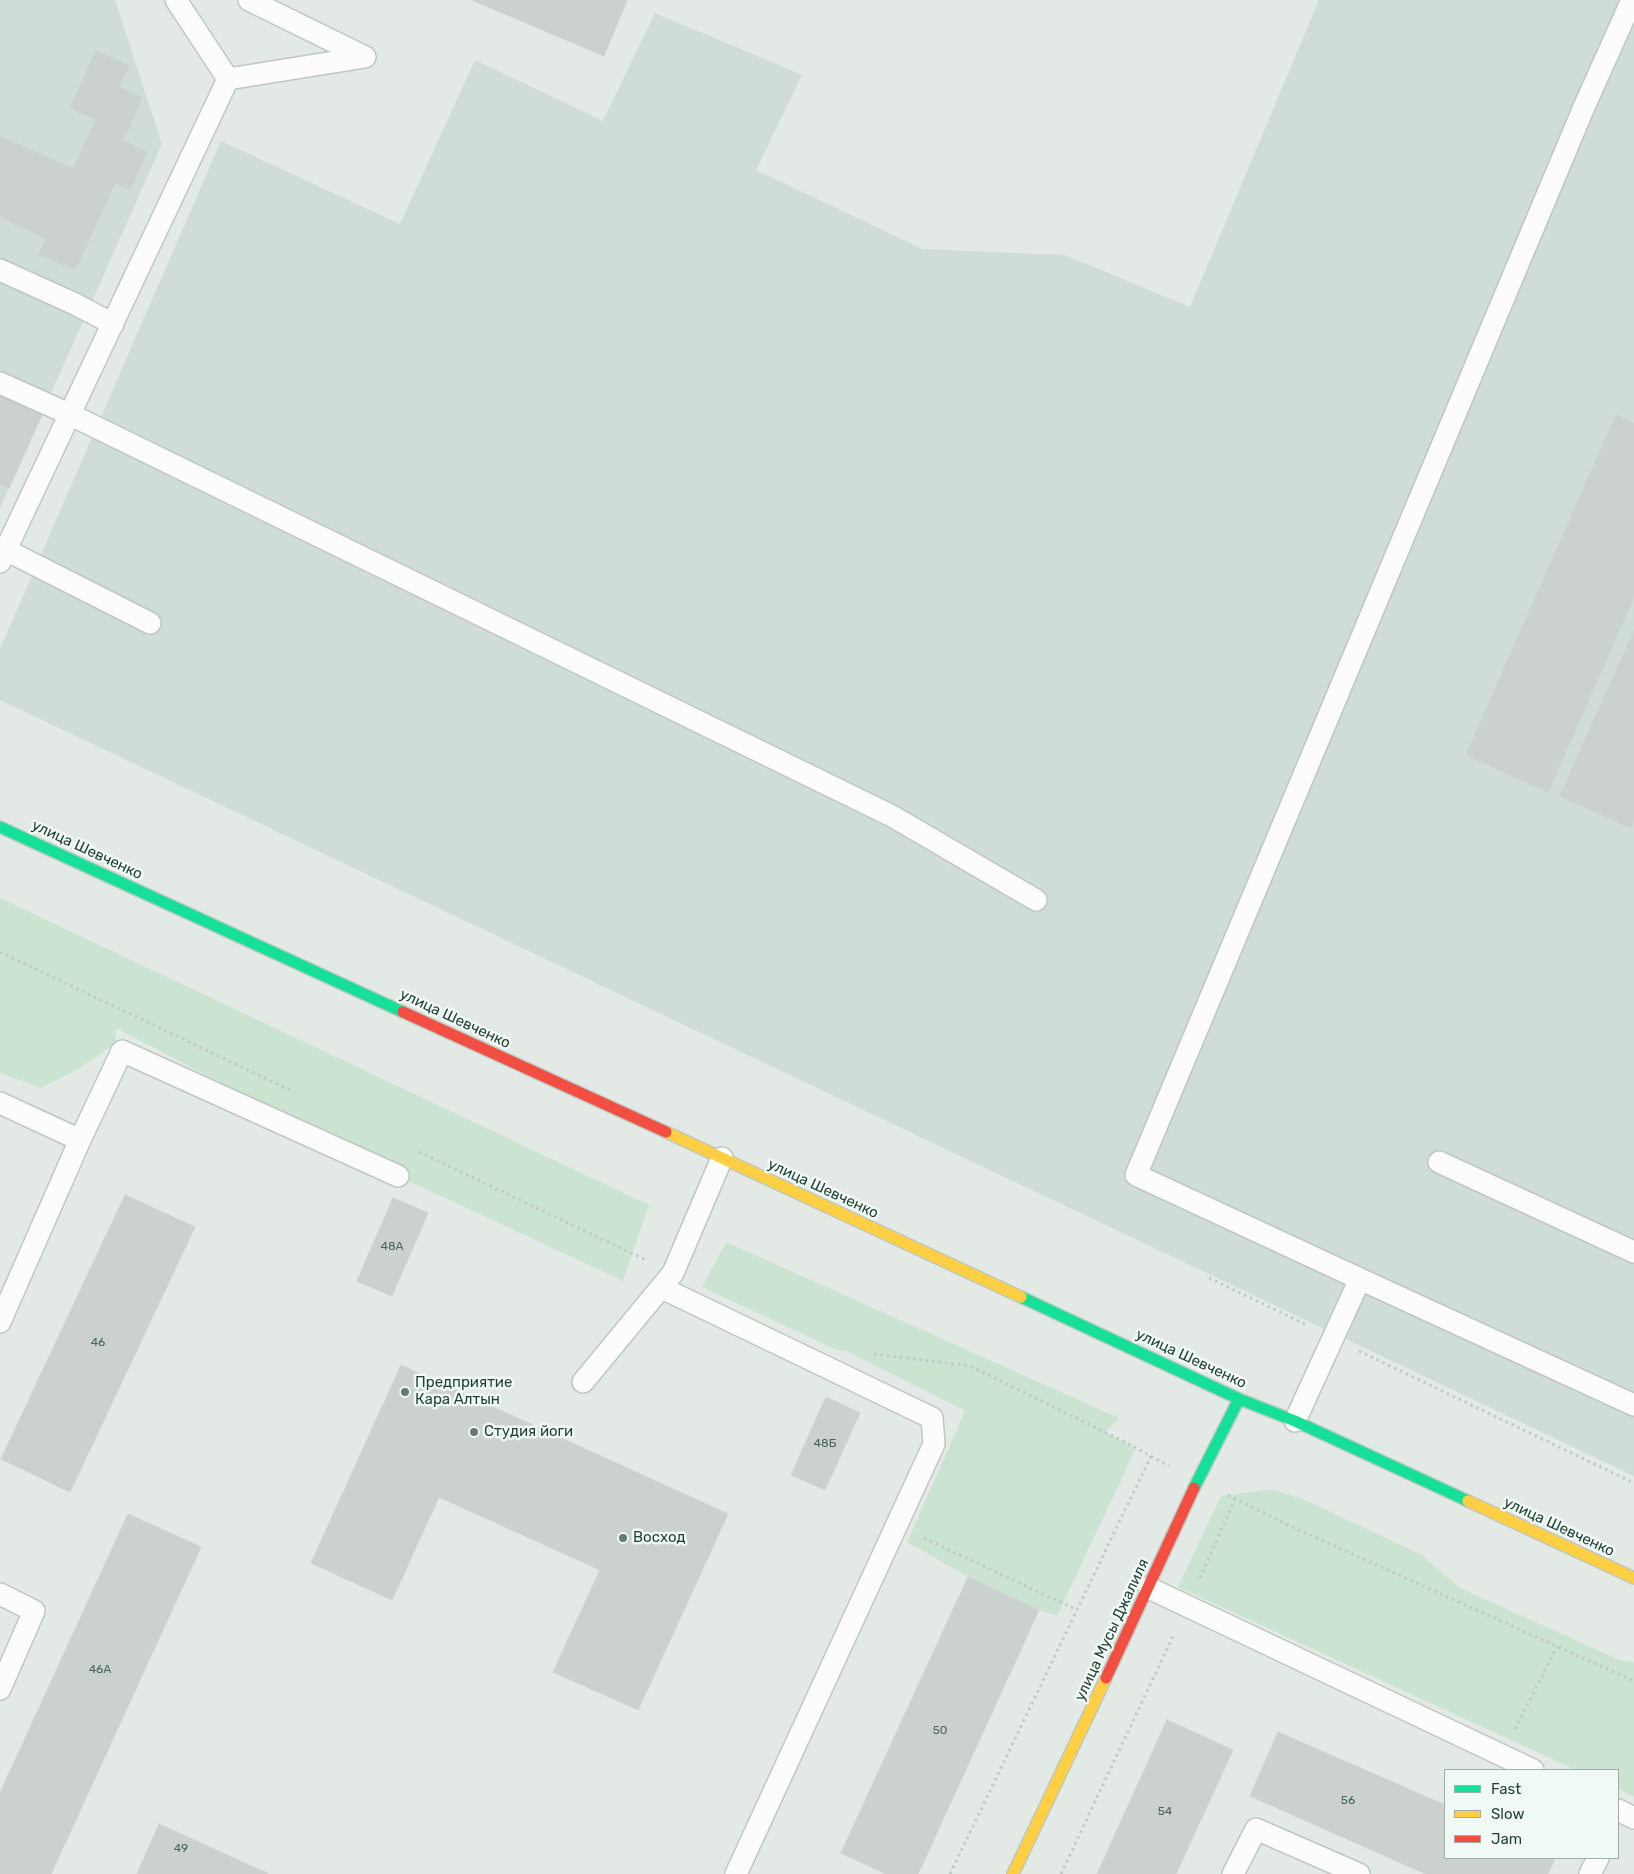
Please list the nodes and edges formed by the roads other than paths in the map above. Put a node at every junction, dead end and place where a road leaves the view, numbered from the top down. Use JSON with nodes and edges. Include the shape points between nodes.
{"nodes":[{"id":1,"x":176,"y":0,"type":"edge"},
{"id":2,"x":249,"y":0,"type":"edge"},
{"id":3,"x":1632,"y":0,"type":"edge"},
{"id":4,"x":228,"y":79,"type":"junction"},
{"id":5,"x":0,"y":270,"type":"edge"},
{"id":6,"x":113,"y":324,"type":"junction"},
{"id":7,"x":0,"y":383,"type":"edge"},
{"id":8,"x":69,"y":414,"type":"junction"},
{"id":9,"x":2,"y":553,"type":"edge"},
{"id":10,"x":150,"y":623,"type":"dead end"},
{"id":11,"x":0,"y":827,"type":"edge"},
{"id":12,"x":1036,"y":900,"type":"dead end"},
{"id":13,"x":0,"y":1103,"type":"edge"},
{"id":14,"x":80,"y":1140,"type":"junction"},
{"id":15,"x":722,"y":1158,"type":"junction"},
{"id":16,"x":1438,"y":1162,"type":"dead end"},
{"id":17,"x":398,"y":1176,"type":"dead end"},
{"id":18,"x":1634,"y":1252,"type":"edge"},
{"id":19,"x":1360,"y":1279,"type":"junction"},
{"id":20,"x":662,"y":1288,"type":"junction"},
{"id":21,"x":0,"y":1322,"type":"edge"},
{"id":22,"x":583,"y":1382,"type":"dead end"},
{"id":23,"x":1239,"y":1399,"type":"junction"},
{"id":24,"x":1634,"y":1406,"type":"edge"},
{"id":25,"x":1295,"y":1421,"type":"junction"},
{"id":26,"x":1634,"y":1578,"type":"edge"},
{"id":27,"x":1148,"y":1588,"type":"junction"},
{"id":28,"x":0,"y":1594,"type":"edge"},
{"id":29,"x":0,"y":1688,"type":"edge"},
{"id":30,"x":1531,"y":1769,"type":"edge"},
{"id":31,"x":1598,"y":1859,"type":"edge"},
{"id":32,"x":736,"y":1874,"type":"edge"},
{"id":33,"x":1013,"y":1874,"type":"edge"},
{"id":34,"x":1233,"y":1874,"type":"edge"},
{"id":35,"x":1359,"y":1874,"type":"edge"},
{"id":36,"x":1590,"y":1874,"type":"edge"}],
"edges":[{"from":1,"to":4,"type":"lane"},
{"from":2,"to":4,"type":"lane","via":[[365,56]]},
{"from":3,"to":19,"type":"lane","via":[[1584,107],[1136,1175]]},
{"from":4,"to":6,"type":"lane"},
{"from":5,"to":6,"type":"lane"},
{"from":6,"to":8,"type":"lane"},
{"from":7,"to":8,"type":"lane"},
{"from":8,"to":9,"type":"lane"},
{"from":8,"to":12,"type":"lane","via":[[892,816]]},
{"from":9,"to":10,"type":"lane"},
{"from":11,"to":15,"type":"main road","name":"улица Шевченко"},
{"from":13,"to":14,"type":"lane"},
{"from":14,"to":17,"type":"lane","via":[[122,1051]]},
{"from":14,"to":21,"type":"lane"},
{"from":15,"to":20,"type":"lane","via":[[673,1273]]},
{"from":15,"to":23,"type":"main road","name":"улица Шевченко"},
{"from":16,"to":18,"type":"lane"},
{"from":19,"to":24,"type":"lane"},
{"from":19,"to":25,"type":"lane"},
{"from":20,"to":22,"type":"lane"},
{"from":20,"to":32,"type":"lane","via":[[932,1418],[934,1444]]},
{"from":23,"to":25,"type":"main road","name":"улица Шевченко"},
{"from":23,"to":27,"type":"main road","name":"улица Мусы Джалиля"},
{"from":25,"to":26,"type":"main road","name":"улица Шевченко"},
{"from":27,"to":30,"type":"lane"},
{"from":27,"to":33,"type":"main road","name":"улица Мусы Джалиля"},
{"from":28,"to":29,"type":"lane","via":[[34,1611]]},
{"from":31,"to":36,"type":"lane"},
{"from":34,"to":35,"type":"lane","via":[[1256,1829]]}]}
